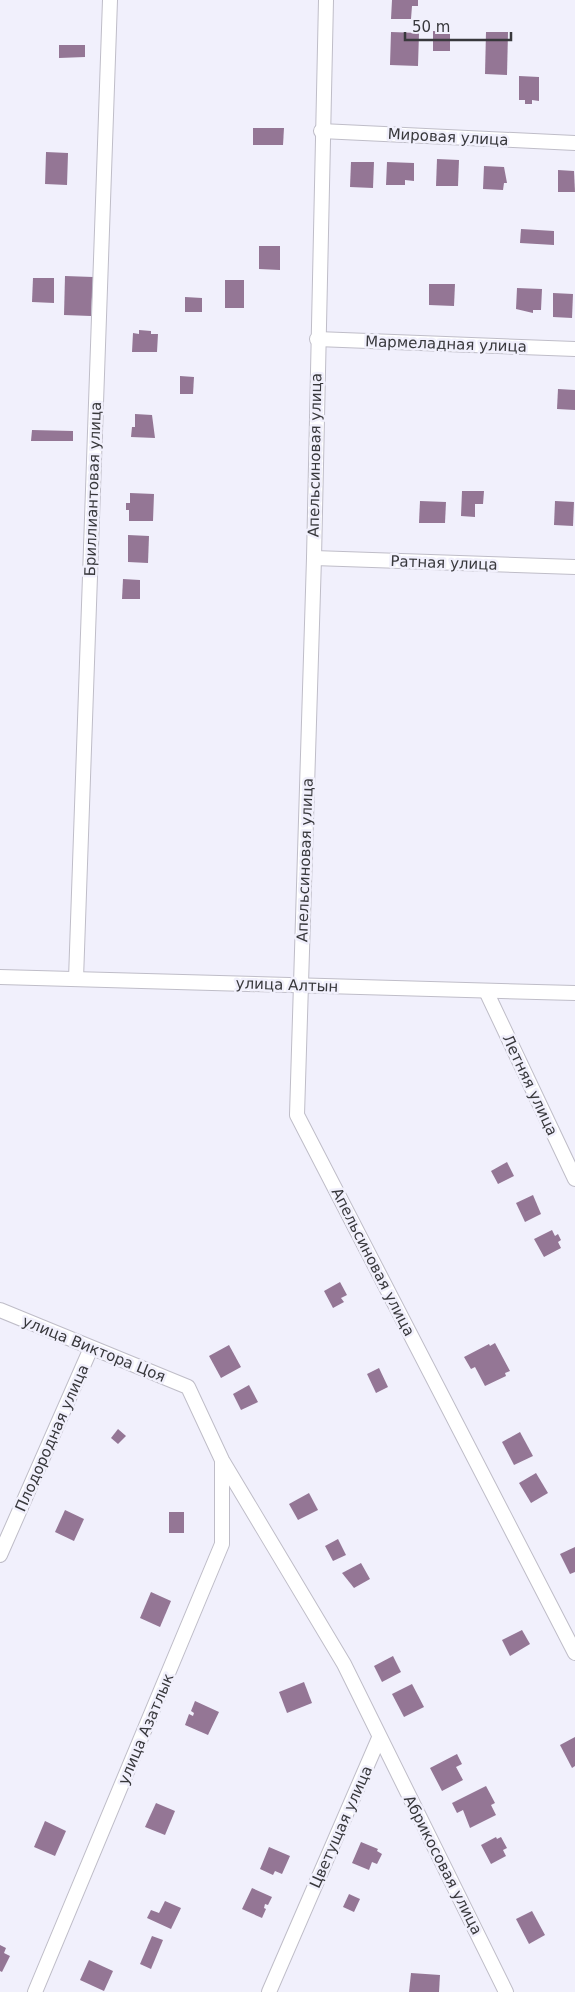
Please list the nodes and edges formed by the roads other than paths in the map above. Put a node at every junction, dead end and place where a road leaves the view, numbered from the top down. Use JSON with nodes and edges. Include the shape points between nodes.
{"nodes":[{"id":1,"x":110,"y":0,"type":"edge"},
{"id":2,"x":326,"y":0,"type":"edge"},
{"id":3,"x":321,"y":131,"type":"junction"},
{"id":4,"x":575,"y":143,"type":"edge"},
{"id":5,"x":317,"y":339,"type":"junction"},
{"id":6,"x":575,"y":349,"type":"edge"},
{"id":7,"x":314,"y":558,"type":"junction"},
{"id":8,"x":575,"y":567,"type":"edge"},
{"id":9,"x":0,"y":977,"type":"edge"},
{"id":10,"x":76,"y":979,"type":"junction"},
{"id":11,"x":301,"y":986,"type":"junction"},
{"id":12,"x":486,"y":991,"type":"junction"},
{"id":13,"x":575,"y":993,"type":"edge"},
{"id":14,"x":575,"y":1179,"type":"edge"},
{"id":15,"x":0,"y":1310,"type":"edge"},
{"id":16,"x":91,"y":1348,"type":"junction"},
{"id":17,"x":222,"y":1460,"type":"junction"},
{"id":18,"x":0,"y":1555,"type":"edge"},
{"id":19,"x":575,"y":1653,"type":"edge"},
{"id":20,"x":380,"y":1738,"type":"junction"},
{"id":21,"x":35,"y":1992,"type":"edge"},
{"id":22,"x":269,"y":1992,"type":"edge"},
{"id":23,"x":506,"y":1992,"type":"edge"}],
"edges":[{"from":1,"to":10,"type":"street","name":"Бриллиантовая улица"},
{"from":2,"to":3,"type":"street","name":"Апельсиновая улица"},
{"from":3,"to":4,"type":"street","name":"Мировая улица"},
{"from":3,"to":5,"type":"street","name":"Апельсиновая улица"},
{"from":5,"to":6,"type":"street","name":"Мармеладная улица"},
{"from":5,"to":7,"type":"street","name":"Апельсиновая улица"},
{"from":7,"to":8,"type":"street","name":"Ратная улица"},
{"from":7,"to":11,"type":"street","name":"Апельсиновая улица"},
{"from":9,"to":10,"type":"street","name":"улица Алтын"},
{"from":10,"to":11,"type":"street","name":"улица Алтын"},
{"from":11,"to":12,"type":"street","name":"улица Алтын"},
{"from":11,"to":19,"type":"street","name":"Апельсиновая улица","via":[[297,1115]]},
{"from":12,"to":13,"type":"street","name":"улица Алтын"},
{"from":12,"to":14,"type":"street","name":"Летняя улица"},
{"from":15,"to":16,"type":"street","name":"улица Виктора Цоя"},
{"from":16,"to":17,"type":"street","name":"улица Виктора Цоя","via":[[188,1387]]},
{"from":16,"to":18,"type":"street","name":"Плодородная улица"},
{"from":17,"to":20,"type":"street","via":[[344,1664]]},
{"from":17,"to":21,"type":"street","name":"улица Азатлык","via":[[222,1544]]},
{"from":20,"to":22,"type":"street","name":"Цветущая улица"},
{"from":20,"to":23,"type":"street","name":"Абрикосовая улица"}]}
